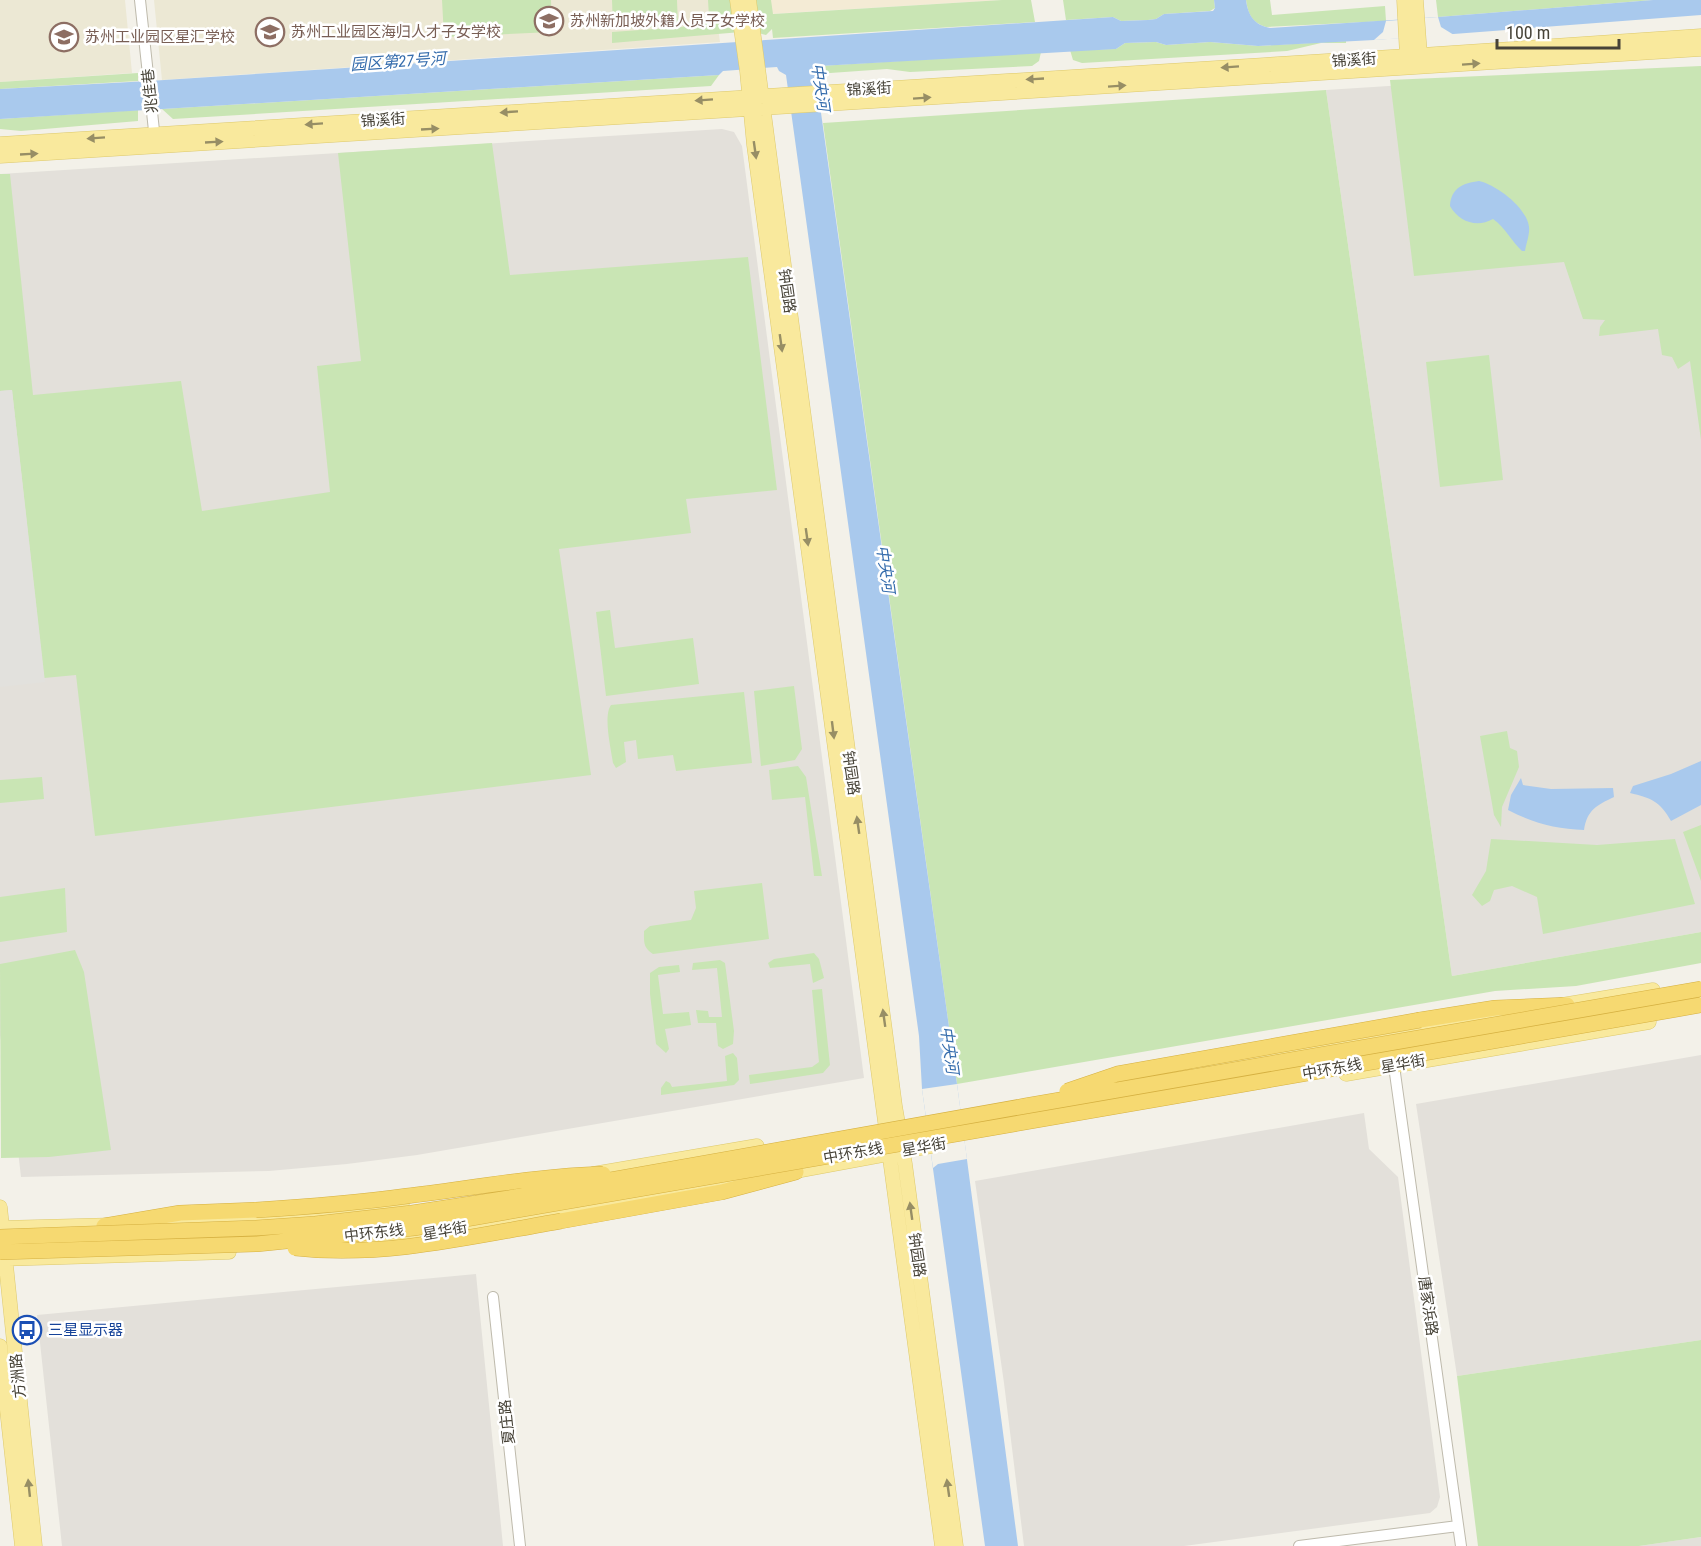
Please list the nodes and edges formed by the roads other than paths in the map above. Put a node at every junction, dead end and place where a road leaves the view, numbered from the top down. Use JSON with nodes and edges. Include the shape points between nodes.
{"nodes":[{"id":1,"x":140,"y":0,"type":"edge"},
{"id":2,"x":737,"y":0,"type":"edge"},
{"id":3,"x":749,"y":0,"type":"edge"},
{"id":4,"x":1404,"y":0,"type":"edge"},
{"id":5,"x":1416,"y":0,"type":"edge"},
{"id":6,"x":1411,"y":19,"type":"junction"},
{"id":7,"x":748,"y":36,"type":"junction"},
{"id":8,"x":1701,"y":36,"type":"edge"},
{"id":9,"x":1701,"y":49,"type":"edge"},
{"id":10,"x":1413,"y":60,"type":"junction"},
{"id":11,"x":756,"y":102,"type":"junction"},
{"id":12,"x":155,"y":140,"type":"junction"},
{"id":13,"x":0,"y":144,"type":"edge"},
{"id":14,"x":0,"y":156,"type":"edge"},
{"id":15,"x":1701,"y":981,"type":"edge"},
{"id":16,"x":1701,"y":989,"type":"edge"},
{"id":17,"x":1701,"y":1004,"type":"edge"},
{"id":18,"x":1567,"y":1005,"type":"junction"},
{"id":19,"x":1701,"y":1012,"type":"edge"},
{"id":20,"x":1681,"y":1016,"type":"junction"},
{"id":21,"x":1394,"y":1066,"type":"junction"},
{"id":22,"x":1025,"y":1106,"type":"junction"},
{"id":23,"x":891,"y":1124,"type":"junction"},
{"id":24,"x":896,"y":1152,"type":"junction"},
{"id":25,"x":654,"y":1172,"type":"junction"},
{"id":26,"x":796,"y":1172,"type":"junction"},
{"id":27,"x":0,"y":1207,"type":"edge"},
{"id":28,"x":104,"y":1226,"type":"junction"},
{"id":29,"x":1,"y":1231,"type":"edge"},
{"id":30,"x":257,"y":1244,"type":"junction"},
{"id":31,"x":2,"y":1257,"type":"edge"},
{"id":32,"x":493,"y":1298,"type":"dead end"},
{"id":33,"x":0,"y":1346,"type":"edge"},
{"id":34,"x":1458,"y":1526,"type":"junction"},
{"id":35,"x":22,"y":1546,"type":"edge"},
{"id":36,"x":35,"y":1546,"type":"edge"},
{"id":37,"x":520,"y":1546,"type":"edge"},
{"id":38,"x":942,"y":1546,"type":"edge"},
{"id":39,"x":956,"y":1546,"type":"edge"},
{"id":40,"x":1299,"y":1546,"type":"edge"},
{"id":41,"x":1461,"y":1546,"type":"edge"}],
"edges":[{"from":1,"to":12,"type":"street","name":"兆佳巷"},
{"from":2,"to":7,"type":"main road","name":"钟园路"},
{"from":3,"to":7,"type":"main road","name":"钟园路"},
{"from":4,"to":6,"type":"main road"},
{"from":5,"to":6,"type":"main road"},
{"from":6,"to":10,"type":"main road"},
{"from":7,"to":11,"type":"main road","name":"钟园路"},
{"from":8,"to":10,"type":"main road","name":"锦溪街"},
{"from":10,"to":9,"type":"main road","name":"锦溪街","one_way":true},
{"from":10,"to":11,"type":"main road","name":"锦溪街"},
{"from":11,"to":12,"type":"main road","name":"锦溪街"},
{"from":11,"to":23,"type":"main road","name":"钟园路"},
{"from":12,"to":13,"type":"main road","name":"锦溪街","one_way":true},
{"from":14,"to":12,"type":"main road","name":"锦溪街","one_way":true},
{"from":15,"to":18,"type":"main road","name":"星华街"},
{"from":16,"to":22,"type":"highway","name":"中环东线","bridge":true},
{"from":17,"to":20,"type":"main road"},
{"from":17,"to":30,"type":"highway","name":"中环东线","bridge":true,"via":[[516,1212],[374,1234]]},
{"from":18,"to":22,"type":"highway","bridge":true,"via":[[1496,1008],[1117,1074]]},
{"from":18,"to":23,"type":"main road","name":"星华街"},
{"from":19,"to":20,"type":"main road","name":"星华街"},
{"from":20,"to":21,"type":"main road","name":"星华街"},
{"from":21,"to":24,"type":"main road","name":"星华街"},
{"from":21,"to":34,"type":"street","name":"唐家浜路"},
{"from":22,"to":25,"type":"highway","name":"中环东线","bridge":true},
{"from":23,"to":24,"type":"main road","name":"钟园路"},
{"from":23,"to":28,"type":"main road","name":"星华街","via":[[372,1208]]},
{"from":24,"to":26,"type":"main road","name":"星华街"},
{"from":24,"to":38,"type":"main road","name":"钟园路"},
{"from":39,"to":24,"type":"main road","name":"钟园路","one_way":true},
{"from":25,"to":28,"type":"highway","bridge":true,"via":[[572,1175],[371,1201],[180,1213]]},
{"from":25,"to":29,"type":"highway","name":"中环东线","bridge":true,"via":[[372,1219],[256,1228]]},
{"from":26,"to":30,"type":"highway","bridge":true,"via":[[722,1192],[465,1238],[324,1251]]},
{"from":26,"to":31,"type":"main road","name":"星华街","via":[[375,1242],[183,1254]]},
{"from":27,"to":29,"type":"main road","name":"方洲路"},
{"from":28,"to":29,"type":"main road","name":"星华街"},
{"from":29,"to":31,"type":"main road","name":"方洲路"},
{"from":30,"to":31,"type":"highway","name":"中环东线","bridge":true},
{"from":36,"to":31,"type":"main road","name":"方洲路","one_way":true},
{"from":32,"to":37,"type":"street","name":"夏庄路"},
{"from":33,"to":35,"type":"main road","name":"方洲路"},
{"from":34,"to":40,"type":"street"},
{"from":34,"to":41,"type":"street","name":"唐家浜路"}]}
